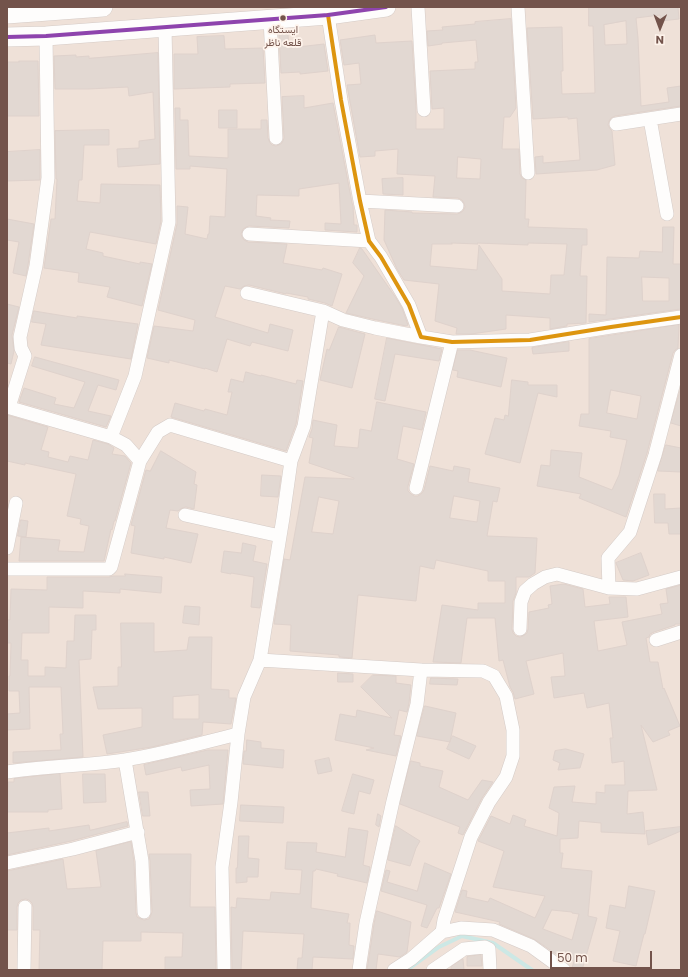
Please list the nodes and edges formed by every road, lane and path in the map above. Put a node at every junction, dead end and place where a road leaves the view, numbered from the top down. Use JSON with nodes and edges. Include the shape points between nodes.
{"nodes":[{"id":1,"x":103,"y":7,"type":"edge"},
{"id":2,"x":386,"y":7,"type":"edge"},
{"id":3,"x":418,"y":7,"type":"edge"},
{"id":4,"x":518,"y":7,"type":"edge"},
{"id":5,"x":7,"y":14,"type":"edge"},
{"id":6,"x":328,"y":14,"type":"junction"},
{"id":7,"x":270,"y":19,"type":"junction"},
{"id":8,"x":165,"y":26,"type":"junction"},
{"id":9,"x":46,"y":36,"type":"junction"},
{"id":10,"x":7,"y":37,"type":"edge"},
{"id":11,"x":424,"y":110,"type":"dead end"},
{"id":12,"x":681,"y":114,"type":"edge"},
{"id":13,"x":650,"y":119,"type":"junction"},
{"id":14,"x":616,"y":124,"type":"dead end"},
{"id":15,"x":276,"y":138,"type":"dead end"},
{"id":16,"x":528,"y":173,"type":"dead end"},
{"id":17,"x":360,"y":201,"type":"junction"},
{"id":18,"x":457,"y":206,"type":"dead end"},
{"id":19,"x":667,"y":214,"type":"dead end"},
{"id":20,"x":249,"y":234,"type":"dead end"},
{"id":21,"x":369,"y":241,"type":"junction"},
{"id":22,"x":248,"y":293,"type":"dead end"},
{"id":23,"x":323,"y":311,"type":"junction"},
{"id":24,"x":681,"y":317,"type":"edge"},
{"id":25,"x":421,"y":336,"type":"junction"},
{"id":26,"x":452,"y":342,"type":"junction"},
{"id":27,"x":681,"y":355,"type":"edge"},
{"id":28,"x":677,"y":384,"type":"edge"},
{"id":29,"x":8,"y":407,"type":"edge"},
{"id":30,"x":111,"y":437,"type":"junction"},
{"id":31,"x":140,"y":461,"type":"junction"},
{"id":32,"x":291,"y":461,"type":"junction"},
{"id":33,"x":416,"y":488,"type":"dead end"},
{"id":34,"x":16,"y":503,"type":"dead end"},
{"id":35,"x":185,"y":515,"type":"dead end"},
{"id":36,"x":280,"y":536,"type":"junction"},
{"id":37,"x":7,"y":548,"type":"edge"},
{"id":38,"x":7,"y":568,"type":"edge"},
{"id":39,"x":681,"y":577,"type":"edge"},
{"id":40,"x":609,"y":588,"type":"junction"},
{"id":41,"x":520,"y":629,"type":"dead end"},
{"id":42,"x":681,"y":632,"type":"edge"},
{"id":43,"x":656,"y":640,"type":"dead end"},
{"id":44,"x":260,"y":660,"type":"junction"},
{"id":45,"x":421,"y":670,"type":"junction"},
{"id":46,"x":238,"y":734,"type":"junction"},
{"id":47,"x":125,"y":760,"type":"junction"},
{"id":48,"x":7,"y":772,"type":"edge"},
{"id":49,"x":138,"y":832,"type":"junction"},
{"id":50,"x":7,"y":863,"type":"edge"},
{"id":51,"x":25,"y":907,"type":"dead end"},
{"id":52,"x":144,"y":912,"type":"dead end"},
{"id":53,"x":442,"y":932,"type":"junction"},
{"id":54,"x":24,"y":970,"type":"edge"},
{"id":55,"x":224,"y":970,"type":"edge"},
{"id":56,"x":359,"y":970,"type":"edge"},
{"id":57,"x":394,"y":970,"type":"edge"},
{"id":58,"x":433,"y":970,"type":"edge"},
{"id":59,"x":490,"y":970,"type":"edge"},
{"id":60,"x":564,"y":970,"type":"edge"}],
"edges":[{"from":1,"to":5,"type":"main road"},
{"from":2,"to":6,"type":"main road"},
{"from":3,"to":11,"type":"street"},
{"from":4,"to":16,"type":"street"},
{"from":6,"to":7,"type":"main road"},
{"from":6,"to":17,"type":"street"},
{"from":7,"to":8,"type":"main road"},
{"from":7,"to":15,"type":"street"},
{"from":8,"to":9,"type":"main road"},
{"from":8,"to":30,"type":"street","via":[[169,222],[135,376]]},
{"from":9,"to":10,"type":"main road"},
{"from":9,"to":29,"type":"street","via":[[48,178],[36,266],[20,336],[25,356]]},
{"from":12,"to":13,"type":"street"},
{"from":13,"to":14,"type":"street"},
{"from":13,"to":19,"type":"street"},
{"from":17,"to":18,"type":"street"},
{"from":17,"to":21,"type":"street"},
{"from":20,"to":21,"type":"street"},
{"from":21,"to":25,"type":"street","via":[[409,304]]},
{"from":22,"to":23,"type":"street"},
{"from":23,"to":25,"type":"street","via":[[343,320]]},
{"from":23,"to":32,"type":"street","via":[[304,426]]},
{"from":24,"to":26,"type":"street","via":[[530,340]]},
{"from":25,"to":26,"type":"street"},
{"from":26,"to":33,"type":"street"},
{"from":27,"to":28,"type":"street"},
{"from":28,"to":40,"type":"street","via":[[630,532],[608,558]]},
{"from":29,"to":30,"type":"street"},
{"from":30,"to":31,"type":"street","via":[[126,446]]},
{"from":31,"to":32,"type":"street","via":[[158,432],[170,425]]},
{"from":31,"to":38,"type":"street","via":[[109,569]]},
{"from":32,"to":36,"type":"street"},
{"from":34,"to":37,"type":"street"},
{"from":35,"to":36,"type":"street"},
{"from":36,"to":44,"type":"street"},
{"from":39,"to":40,"type":"street","via":[[636,589]]},
{"from":40,"to":41,"type":"street","via":[[557,574],[545,577],[525,591],[521,602]]},
{"from":42,"to":43,"type":"street"},
{"from":44,"to":45,"type":"street"},
{"from":44,"to":46,"type":"street","via":[[244,697]]},
{"from":45,"to":53,"type":"street","via":[[483,671],[494,676],[506,696],[513,730],[513,756],[506,777],[489,802],[471,838]]},
{"from":45,"to":56,"type":"street","via":[[417,704],[367,916]]},
{"from":46,"to":47,"type":"street"},
{"from":46,"to":55,"type":"street","via":[[222,867]]},
{"from":47,"to":48,"type":"street"},
{"from":47,"to":49,"type":"street"},
{"from":49,"to":50,"type":"street"},
{"from":49,"to":52,"type":"street"},
{"from":51,"to":54,"type":"street"},
{"from":53,"to":57,"type":"street"},
{"from":53,"to":60,"type":"street","via":[[461,928],[493,930],[531,946]]},
{"from":58,"to":59,"type":"street","via":[[464,949],[485,947],[489,949]]}]}
